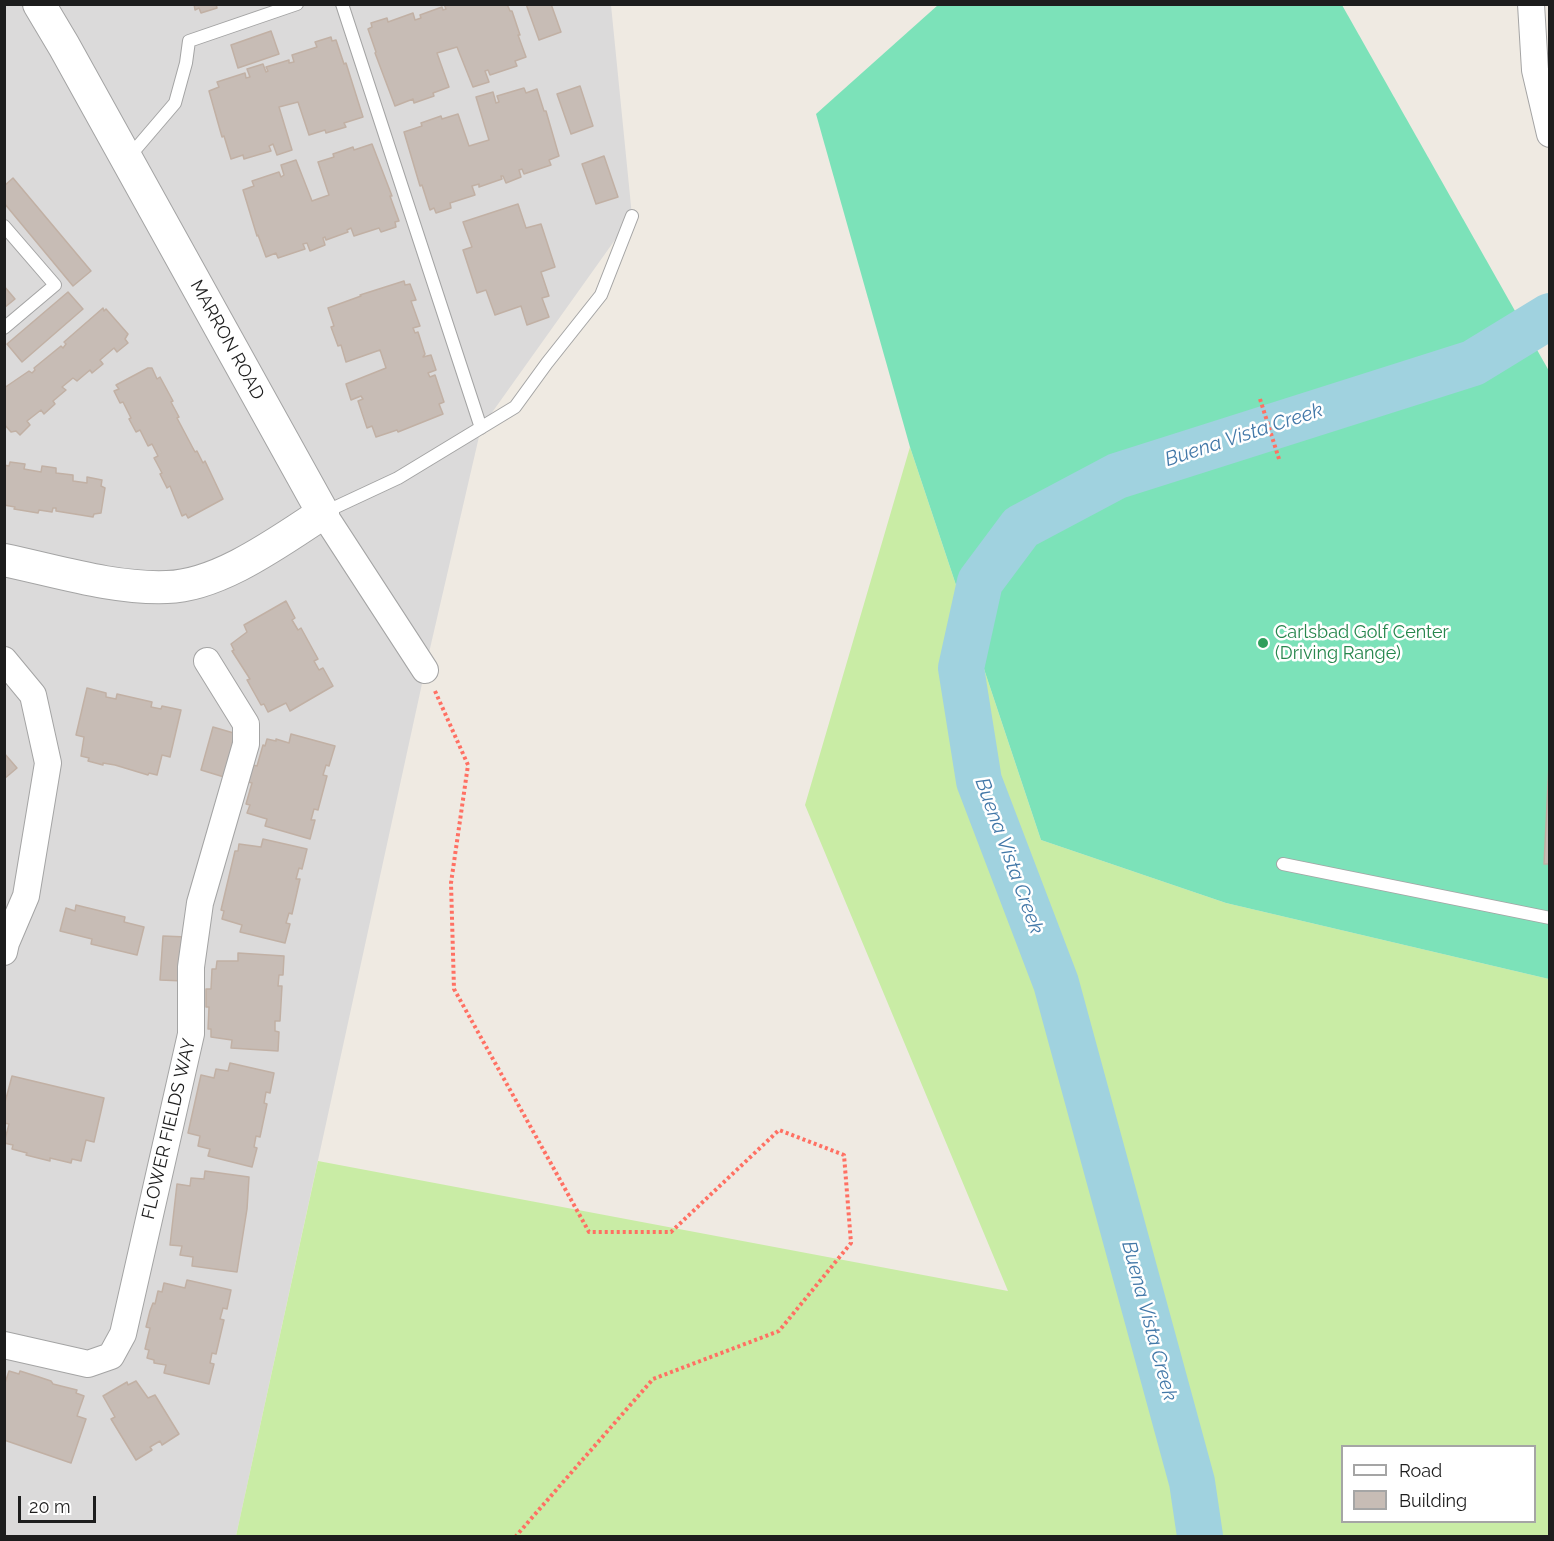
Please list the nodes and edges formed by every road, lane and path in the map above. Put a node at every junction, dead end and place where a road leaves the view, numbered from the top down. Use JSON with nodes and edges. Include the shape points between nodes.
{"nodes":[{"id":1,"x":39,"y":4,"type":"edge"},
{"id":2,"x":297,"y":4,"type":"edge"},
{"id":3,"x":342,"y":4,"type":"edge"},
{"id":4,"x":1531,"y":4,"type":"edge"},
{"id":5,"x":1550,"y":134,"type":"edge"},
{"id":6,"x":127,"y":159,"type":"junction"},
{"id":7,"x":632,"y":216,"type":"dead end"},
{"id":8,"x":4,"y":226,"type":"edge"},
{"id":9,"x":4,"y":328,"type":"edge"},
{"id":10,"x":1260,"y":399,"type":"dead end"},
{"id":11,"x":481,"y":428,"type":"junction"},
{"id":12,"x":1279,"y":459,"type":"dead end"},
{"id":13,"x":323,"y":513,"type":"junction"},
{"id":14,"x":4,"y":560,"type":"edge"},
{"id":15,"x":4,"y":660,"type":"edge"},
{"id":16,"x":207,"y":662,"type":"dead end"},
{"id":17,"x":426,"y":670,"type":"joint"},
{"id":18,"x":1283,"y":864,"type":"dead end"},
{"id":19,"x":1550,"y":918,"type":"edge"},
{"id":20,"x":4,"y":951,"type":"edge"},
{"id":21,"x":4,"y":1345,"type":"edge"},
{"id":22,"x":516,"y":1536,"type":"edge"}],
"edges":[{"from":1,"to":6,"type":"street","name":"MARRON ROAD"},
{"from":2,"to":6,"type":"lane","via":[[189,41],[175,103]]},
{"from":3,"to":11,"type":"lane"},
{"from":4,"to":5,"type":"street","via":[[1535,70]]},
{"from":6,"to":13,"type":"street","name":"MARRON ROAD"},
{"from":7,"to":11,"type":"lane","via":[[601,295],[515,407]]},
{"from":8,"to":9,"type":"lane","via":[[55,285]]},
{"from":10,"to":12,"type":"path"},
{"from":11,"to":13,"type":"lane","via":[[398,478]]},
{"from":13,"to":14,"type":"street","via":[[254,558],[205,580],[169,588],[124,585]]},
{"from":13,"to":17,"type":"street","name":"MARRON ROAD"},
{"from":15,"to":20,"type":"street","via":[[33,695],[48,763],[26,896]]},
{"from":16,"to":21,"type":"street","name":"FLOWER FIELDS WAY","via":[[246,724],[246,744],[200,903],[191,967],[191,1034],[123,1334],[111,1356],[88,1364]]},
{"from":17,"to":22,"type":"path","via":[[468,765],[451,883],[454,989],[589,1232],[671,1232],[778,1130],[843,1155],[851,1243],[779,1331],[653,1379]]},
{"from":18,"to":19,"type":"lane"}]}
